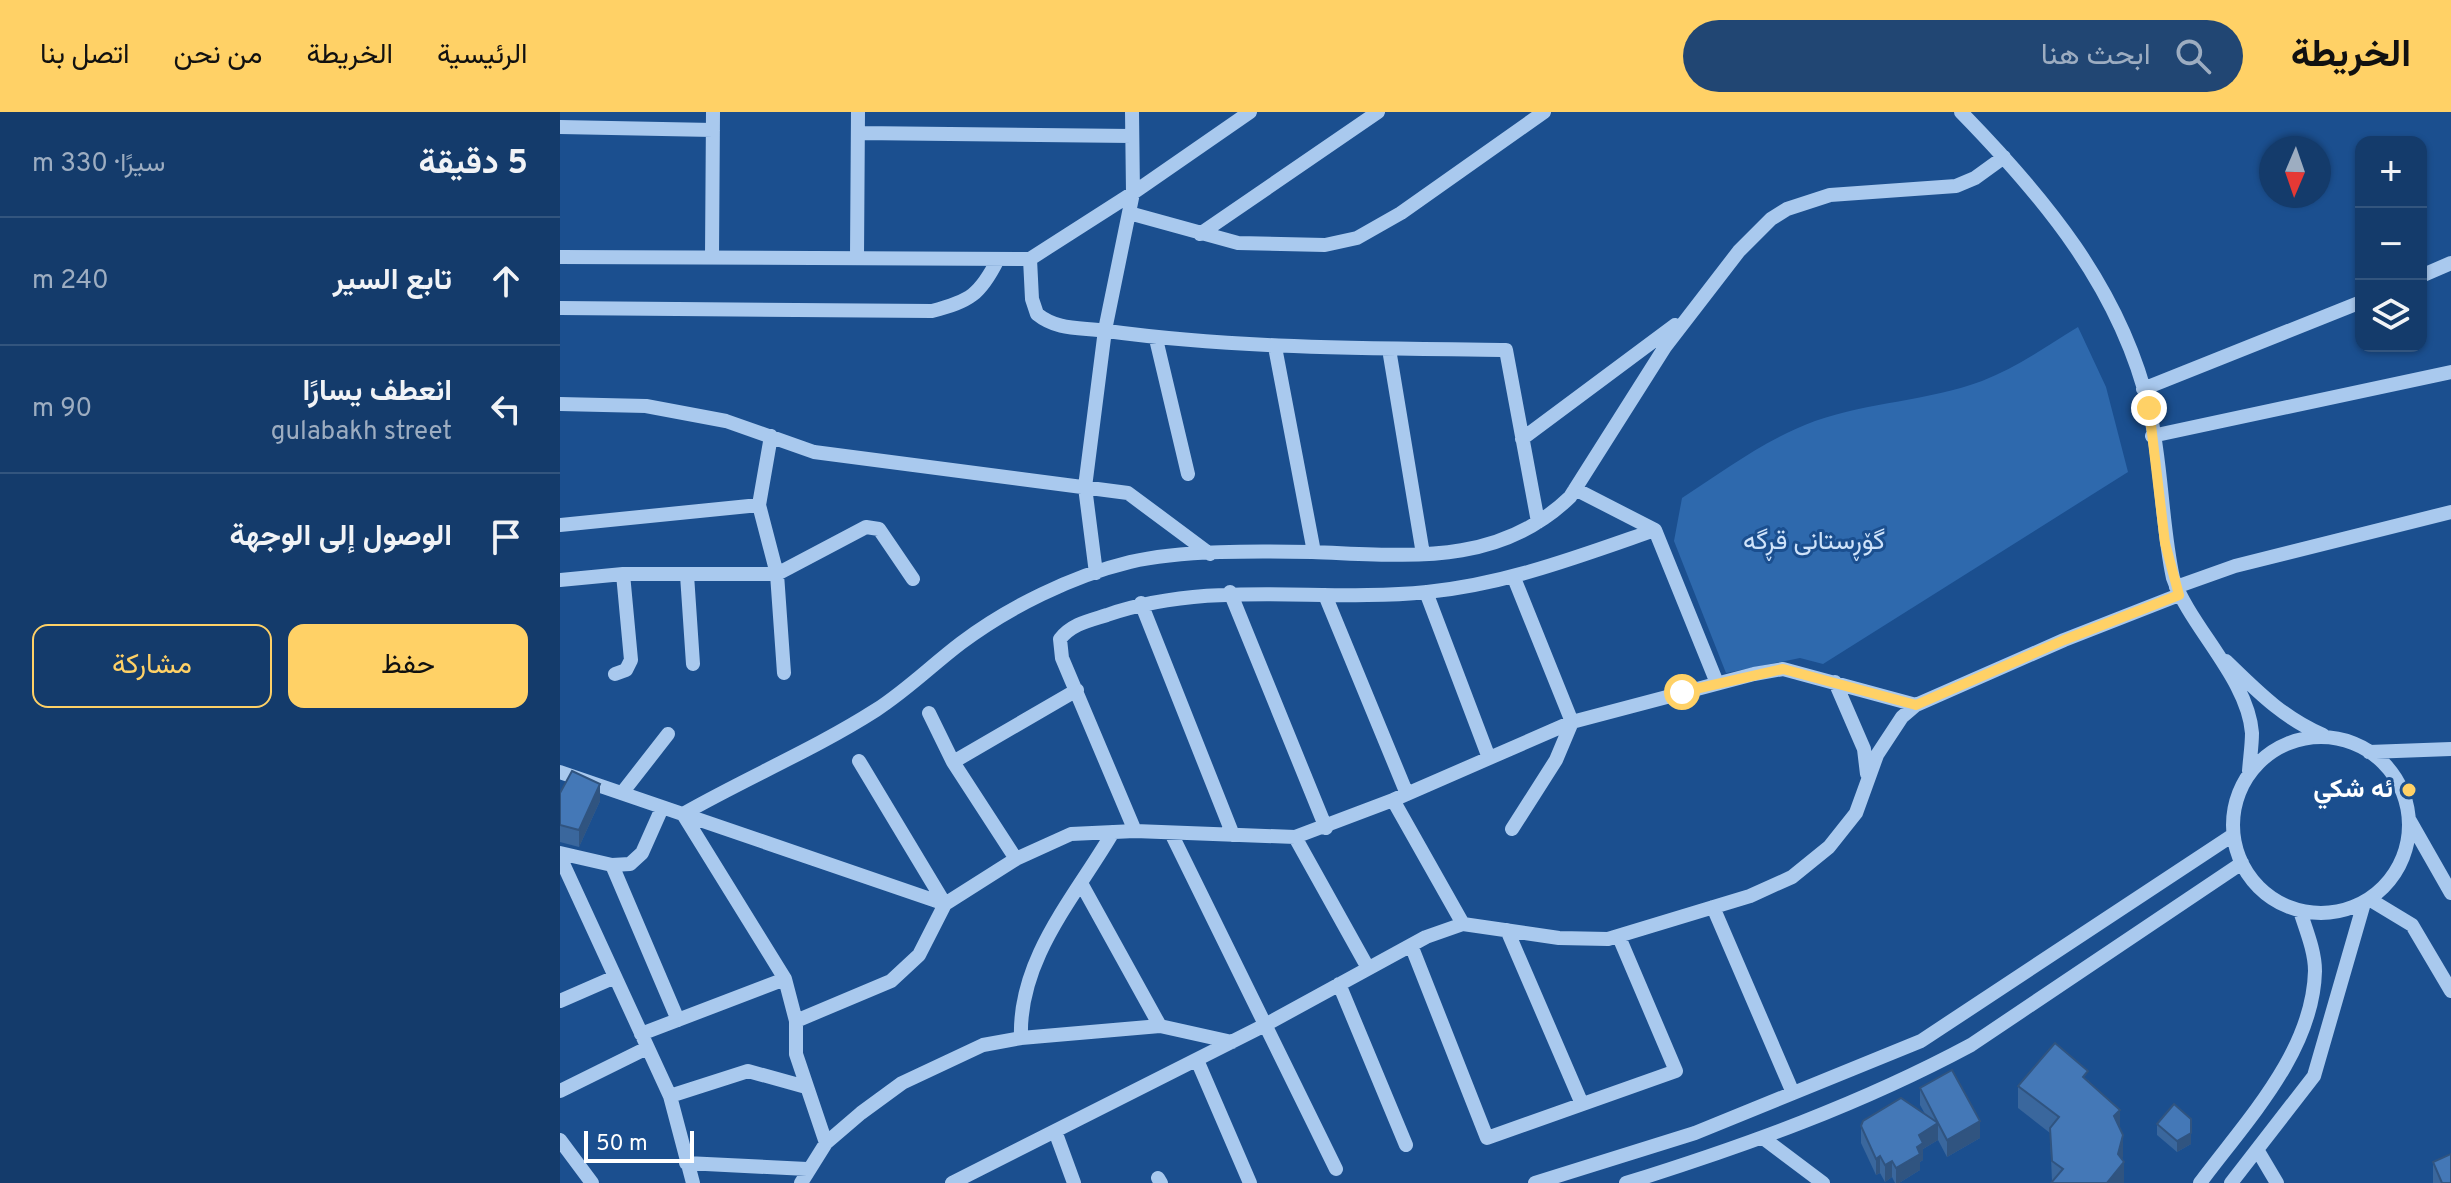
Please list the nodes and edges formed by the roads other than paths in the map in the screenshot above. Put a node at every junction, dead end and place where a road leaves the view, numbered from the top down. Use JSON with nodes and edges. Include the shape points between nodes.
{"nodes":[{"id":1,"x":713,"y":112,"type":"edge"},
{"id":2,"x":858,"y":112,"type":"edge"},
{"id":3,"x":1132,"y":112,"type":"edge"},
{"id":4,"x":1250,"y":112,"type":"edge"},
{"id":5,"x":1378,"y":112,"type":"edge"},
{"id":6,"x":1544,"y":112,"type":"edge"},
{"id":7,"x":1961,"y":112,"type":"edge"},
{"id":8,"x":560,"y":127,"type":"edge"},
{"id":9,"x":713,"y":130,"type":"junction"},
{"id":10,"x":859,"y":133,"type":"junction"},
{"id":11,"x":1132,"y":136,"type":"junction"},
{"id":12,"x":2004,"y":157,"type":"junction"},
{"id":13,"x":1133,"y":193,"type":"junction"},
{"id":14,"x":1129,"y":213,"type":"junction"},
{"id":15,"x":1200,"y":234,"type":"junction"},
{"id":16,"x":560,"y":257,"type":"edge"},
{"id":17,"x":712,"y":257,"type":"junction"},
{"id":18,"x":857,"y":257,"type":"junction"},
{"id":19,"x":998,"y":259,"type":"junction"},
{"id":20,"x":1030,"y":259,"type":"junction"},
{"id":21,"x":2451,"y":263,"type":"edge"},
{"id":22,"x":2427,"y":273,"type":"edge"},
{"id":23,"x":2355,"y":304,"type":"edge"},
{"id":24,"x":560,"y":308,"type":"edge"},
{"id":25,"x":1691,"y":313,"type":"junction"},
{"id":26,"x":1105,"y":330,"type":"junction"},
{"id":27,"x":1156,"y":339,"type":"junction"},
{"id":28,"x":1275,"y":347,"type":"junction"},
{"id":29,"x":1389,"y":349,"type":"junction"},
{"id":30,"x":2451,"y":372,"type":"edge"},
{"id":31,"x":2143,"y":389,"type":"junction"},
{"id":32,"x":560,"y":404,"type":"edge"},
{"id":33,"x":771,"y":436,"type":"junction"},
{"id":34,"x":2152,"y":436,"type":"junction"},
{"id":35,"x":1522,"y":439,"type":"junction"},
{"id":36,"x":1188,"y":474,"type":"dead end"},
{"id":37,"x":1085,"y":487,"type":"junction"},
{"id":38,"x":1575,"y":489,"type":"junction"},
{"id":39,"x":759,"y":505,"type":"junction"},
{"id":40,"x":2451,"y":512,"type":"edge"},
{"id":41,"x":1538,"y":522,"type":"junction"},
{"id":42,"x":560,"y":525,"type":"edge"},
{"id":43,"x":1655,"y":530,"type":"junction"},
{"id":44,"x":1314,"y":552,"type":"junction"},
{"id":45,"x":1210,"y":554,"type":"junction"},
{"id":46,"x":1423,"y":554,"type":"junction"},
{"id":47,"x":1096,"y":573,"type":"junction"},
{"id":48,"x":623,"y":574,"type":"junction"},
{"id":49,"x":777,"y":574,"type":"junction"},
{"id":50,"x":687,"y":575,"type":"junction"},
{"id":51,"x":1514,"y":578,"type":"junction"},
{"id":52,"x":913,"y":579,"type":"dead end"},
{"id":53,"x":560,"y":580,"type":"edge"},
{"id":54,"x":2177,"y":591,"type":"junction"},
{"id":55,"x":1230,"y":592,"type":"junction"},
{"id":56,"x":1426,"y":592,"type":"junction"},
{"id":57,"x":1325,"y":595,"type":"junction"},
{"id":58,"x":1141,"y":603,"type":"junction"},
{"id":59,"x":2218,"y":653,"type":"junction"},
{"id":60,"x":693,"y":664,"type":"dead end"},
{"id":61,"x":784,"y":673,"type":"dead end"},
{"id":62,"x":615,"y":674,"type":"dead end"},
{"id":63,"x":1835,"y":682,"type":"junction"},
{"id":64,"x":1717,"y":683,"type":"junction"},
{"id":65,"x":1077,"y":690,"type":"junction"},
{"id":66,"x":1916,"y":705,"type":"junction"},
{"id":67,"x":929,"y":713,"type":"dead end"},
{"id":68,"x":1572,"y":722,"type":"junction"},
{"id":69,"x":668,"y":734,"type":"dead end"},
{"id":70,"x":2325,"y":736,"type":"junction"},
{"id":71,"x":2451,"y":749,"type":"edge"},
{"id":72,"x":2369,"y":752,"type":"junction"},
{"id":73,"x":1489,"y":758,"type":"junction"},
{"id":74,"x":859,"y":761,"type":"dead end"},
{"id":75,"x":953,"y":762,"type":"junction"},
{"id":76,"x":2249,"y":771,"type":"junction"},
{"id":77,"x":560,"y":772,"type":"edge"},
{"id":78,"x":1867,"y":774,"type":"junction"},
{"id":79,"x":622,"y":793,"type":"junction"},
{"id":80,"x":1400,"y":797,"type":"junction"},
{"id":81,"x":662,"y":808,"type":"junction"},
{"id":82,"x":683,"y":814,"type":"junction"},
{"id":83,"x":2410,"y":821,"type":"junction"},
{"id":84,"x":1326,"y":828,"type":"junction"},
{"id":85,"x":1512,"y":829,"type":"dead end"},
{"id":86,"x":1135,"y":831,"type":"junction"},
{"id":87,"x":1113,"y":832,"type":"junction"},
{"id":88,"x":1171,"y":833,"type":"junction"},
{"id":89,"x":1233,"y":835,"type":"junction"},
{"id":90,"x":2233,"y":835,"type":"junction"},
{"id":91,"x":1295,"y":837,"type":"junction"},
{"id":92,"x":560,"y":855,"type":"edge"},
{"id":93,"x":1016,"y":859,"type":"junction"},
{"id":94,"x":2242,"y":863,"type":"junction"},
{"id":95,"x":612,"y":865,"type":"junction"},
{"id":96,"x":1082,"y":885,"type":"junction"},
{"id":97,"x":2449,"y":886,"type":"edge"},
{"id":98,"x":2366,"y":901,"type":"junction"},
{"id":99,"x":945,"y":904,"type":"junction"},
{"id":100,"x":1713,"y":907,"type":"junction"},
{"id":101,"x":2300,"y":911,"type":"junction"},
{"id":102,"x":1463,"y":924,"type":"junction"},
{"id":103,"x":1507,"y":930,"type":"junction"},
{"id":104,"x":1619,"y":937,"type":"junction"},
{"id":105,"x":1411,"y":945,"type":"junction"},
{"id":106,"x":1368,"y":968,"type":"junction"},
{"id":107,"x":615,"y":977,"type":"junction"},
{"id":108,"x":785,"y":979,"type":"junction"},
{"id":109,"x":1339,"y":984,"type":"junction"},
{"id":110,"x":2451,"y":991,"type":"edge"},
{"id":111,"x":560,"y":1001,"type":"edge"},
{"id":112,"x":678,"y":1020,"type":"junction"},
{"id":113,"x":796,"y":1021,"type":"junction"},
{"id":114,"x":1265,"y":1025,"type":"junction"},
{"id":115,"x":1160,"y":1026,"type":"junction"},
{"id":116,"x":1021,"y":1038,"type":"junction"},
{"id":117,"x":644,"y":1041,"type":"junction"},
{"id":118,"x":1232,"y":1042,"type":"junction"},
{"id":119,"x":1197,"y":1060,"type":"junction"},
{"id":120,"x":806,"y":1087,"type":"junction"},
{"id":121,"x":560,"y":1091,"type":"edge"},
{"id":122,"x":1793,"y":1093,"type":"junction"},
{"id":123,"x":670,"y":1096,"type":"junction"},
{"id":124,"x":1582,"y":1104,"type":"junction"},
{"id":125,"x":1055,"y":1131,"type":"junction"},
{"id":126,"x":1763,"y":1138,"type":"junction"},
{"id":127,"x":560,"y":1140,"type":"edge"},
{"id":128,"x":826,"y":1143,"type":"junction"},
{"id":129,"x":1406,"y":1145,"type":"dead end"},
{"id":130,"x":2258,"y":1151,"type":"junction"},
{"id":131,"x":686,"y":1163,"type":"junction"},
{"id":132,"x":1336,"y":1169,"type":"dead end"},
{"id":133,"x":804,"y":1176,"type":"edge"},
{"id":134,"x":592,"y":1183,"type":"edge"},
{"id":135,"x":693,"y":1183,"type":"edge"},
{"id":136,"x":952,"y":1183,"type":"edge"},
{"id":137,"x":1074,"y":1183,"type":"edge"},
{"id":138,"x":1250,"y":1183,"type":"edge"},
{"id":139,"x":1535,"y":1183,"type":"edge"},
{"id":140,"x":1626,"y":1183,"type":"edge"},
{"id":141,"x":1823,"y":1183,"type":"edge"},
{"id":142,"x":2200,"y":1183,"type":"edge"},
{"id":143,"x":2231,"y":1183,"type":"edge"},
{"id":144,"x":2277,"y":1183,"type":"edge"}],
"edges":[{"from":1,"to":9,"type":"street"},
{"from":2,"to":10,"type":"street"},
{"from":3,"to":11,"type":"street"},
{"from":4,"to":13,"type":"street"},
{"from":5,"to":15,"type":"street"},
{"from":6,"to":15,"type":"street","via":[[1357,238],[1283,246]]},
{"from":7,"to":12,"type":"street"},
{"from":8,"to":9,"type":"street"},
{"from":9,"to":17,"type":"street"},
{"from":10,"to":11,"type":"street"},
{"from":10,"to":18,"type":"street"},
{"from":11,"to":13,"type":"street"},
{"from":12,"to":25,"type":"street","via":[[1956,186],[1830,195],[1787,209],[1754,233]]},
{"from":12,"to":31,"type":"street","via":[[2100,280]]},
{"from":13,"to":14,"type":"street"},
{"from":13,"to":20,"type":"street"},
{"from":14,"to":15,"type":"street"},
{"from":14,"to":26,"type":"street"},
{"from":16,"to":17,"type":"street"},
{"from":17,"to":18,"type":"street"},
{"from":18,"to":19,"type":"street"},
{"from":19,"to":20,"type":"street"},
{"from":19,"to":24,"type":"street","via":[[985,285],[970,298],[932,311]]},
{"from":20,"to":26,"type":"street","via":[[1037,314],[1059,327]]},
{"from":21,"to":22,"type":"street"},
{"from":23,"to":31,"type":"street"},
{"from":25,"to":35,"type":"street"},
{"from":25,"to":38,"type":"street"},
{"from":26,"to":27,"type":"street"},
{"from":26,"to":37,"type":"street"},
{"from":27,"to":28,"type":"street"},
{"from":27,"to":36,"type":"street"},
{"from":28,"to":29,"type":"street"},
{"from":28,"to":44,"type":"street"},
{"from":29,"to":35,"type":"street","via":[[1506,350]]},
{"from":29,"to":46,"type":"street"},
{"from":30,"to":34,"type":"street"},
{"from":31,"to":34,"type":"street"},
{"from":32,"to":33,"type":"street","via":[[646,406],[726,421]]},
{"from":33,"to":37,"type":"street","via":[[814,452]]},
{"from":33,"to":39,"type":"street"},
{"from":34,"to":54,"type":"street","via":[[2165,543]]},
{"from":35,"to":41,"type":"street"},
{"from":37,"to":45,"type":"street","via":[[1128,493]]},
{"from":37,"to":47,"type":"street"},
{"from":38,"to":41,"type":"street"},
{"from":38,"to":43,"type":"street"},
{"from":39,"to":42,"type":"street"},
{"from":39,"to":49,"type":"street"},
{"from":40,"to":54,"type":"street","via":[[2235,566]]},
{"from":41,"to":46,"type":"street","via":[[1518,535]]},
{"from":43,"to":51,"type":"street"},
{"from":43,"to":64,"type":"street"},
{"from":44,"to":45,"type":"street"},
{"from":44,"to":46,"type":"street"},
{"from":45,"to":47,"type":"street","via":[[1133,561]]},
{"from":47,"to":82,"type":"street","via":[[989,624],[915,685],[871,713]]},
{"from":48,"to":50,"type":"street"},
{"from":48,"to":53,"type":"street"},
{"from":48,"to":62,"type":"street","via":[[631,660],[626,670]]},
{"from":49,"to":50,"type":"street"},
{"from":49,"to":52,"type":"street","via":[[866,527],[879,529]]},
{"from":49,"to":61,"type":"street"},
{"from":50,"to":60,"type":"street"},
{"from":51,"to":56,"type":"street"},
{"from":51,"to":68,"type":"street"},
{"from":54,"to":59,"type":"street"},
{"from":54,"to":66,"type":"street"},
{"from":55,"to":57,"type":"street"},
{"from":55,"to":58,"type":"street"},
{"from":55,"to":84,"type":"street"},
{"from":56,"to":57,"type":"street"},
{"from":56,"to":73,"type":"street"},
{"from":57,"to":80,"type":"street"},
{"from":58,"to":65,"type":"street","via":[[1070,627],[1060,639],[1062,658]]},
{"from":58,"to":89,"type":"street"},
{"from":59,"to":70,"type":"street","via":[[2274,708]]},
{"from":59,"to":76,"type":"street","via":[[2252,732]]},
{"from":63,"to":64,"type":"street","via":[[1783,669]]},
{"from":63,"to":66,"type":"street"},
{"from":63,"to":78,"type":"street","via":[[1864,749]]},
{"from":64,"to":68,"type":"street"},
{"from":65,"to":75,"type":"street"},
{"from":65,"to":86,"type":"street"},
{"from":66,"to":78,"type":"street","via":[[1895,727]]},
{"from":67,"to":75,"type":"street"},
{"from":68,"to":73,"type":"street"},
{"from":68,"to":85,"type":"street","via":[[1556,760]]},
{"from":69,"to":79,"type":"street"},
{"from":70,"to":72,"type":"street"},
{"from":70,"to":76,"type":"street","via":[[2293,741]]},
{"from":71,"to":72,"type":"street"},
{"from":72,"to":83,"type":"street","via":[[2403,790]]},
{"from":73,"to":80,"type":"street"},
{"from":74,"to":99,"type":"street"},
{"from":75,"to":93,"type":"street"},
{"from":76,"to":90,"type":"street","via":[[2232,812]]},
{"from":77,"to":79,"type":"street"},
{"from":78,"to":100,"type":"street","via":[[1856,813],[1829,847],[1792,877]]},
{"from":79,"to":81,"type":"street"},
{"from":80,"to":84,"type":"street"},
{"from":80,"to":102,"type":"street"},
{"from":81,"to":82,"type":"street"},
{"from":81,"to":95,"type":"street","via":[[642,853],[630,864]]},
{"from":82,"to":99,"type":"street"},
{"from":82,"to":108,"type":"street"},
{"from":83,"to":97,"type":"street"},
{"from":83,"to":98,"type":"street","via":[[2405,854],[2389,882]]},
{"from":84,"to":91,"type":"street"},
{"from":86,"to":87,"type":"street"},
{"from":86,"to":88,"type":"street"},
{"from":87,"to":93,"type":"street","via":[[1071,834]]},
{"from":87,"to":96,"type":"street"},
{"from":88,"to":89,"type":"street"},
{"from":88,"to":114,"type":"street"},
{"from":89,"to":91,"type":"street"},
{"from":90,"to":94,"type":"street"},
{"from":90,"to":122,"type":"street","via":[[1944,1028]]},
{"from":91,"to":106,"type":"street"},
{"from":92,"to":95,"type":"street"},
{"from":92,"to":107,"type":"street"},
{"from":93,"to":99,"type":"street"},
{"from":94,"to":101,"type":"street","via":[[2270,898]]},
{"from":94,"to":126,"type":"street","via":[[1971,1045]]},
{"from":95,"to":112,"type":"street"},
{"from":96,"to":115,"type":"street"},
{"from":96,"to":116,"type":"street","via":[[1034,962],[1020,1009]]},
{"from":98,"to":101,"type":"street","via":[[2333,913]]},
{"from":98,"to":110,"type":"street","via":[[2412,925]]},
{"from":98,"to":130,"type":"street","via":[[2314,1076]]},
{"from":99,"to":113,"type":"street","via":[[907,969],[872,991]]},
{"from":100,"to":104,"type":"street"},
{"from":100,"to":122,"type":"street"},
{"from":101,"to":142,"type":"street","via":[[2315,970],[2294,1048]]},
{"from":102,"to":103,"type":"street"},
{"from":102,"to":105,"type":"street"},
{"from":103,"to":104,"type":"street","via":[[1559,938]]},
{"from":103,"to":124,"type":"street"},
{"from":104,"to":124,"type":"street","via":[[1676,1071]]},
{"from":105,"to":106,"type":"street"},
{"from":105,"to":124,"type":"street","via":[[1487,1138]]},
{"from":106,"to":109,"type":"street"},
{"from":107,"to":111,"type":"street"},
{"from":107,"to":117,"type":"street"},
{"from":108,"to":112,"type":"street"},
{"from":108,"to":113,"type":"street"},
{"from":109,"to":114,"type":"street"},
{"from":109,"to":129,"type":"street"},
{"from":112,"to":117,"type":"street"},
{"from":113,"to":120,"type":"street","via":[[796,1054]]},
{"from":114,"to":118,"type":"street"},
{"from":114,"to":132,"type":"street"},
{"from":115,"to":116,"type":"street"},
{"from":115,"to":118,"type":"street"},
{"from":116,"to":128,"type":"street","via":[[983,1045],[902,1083]]},
{"from":117,"to":121,"type":"street"},
{"from":117,"to":123,"type":"street"},
{"from":118,"to":119,"type":"street"},
{"from":119,"to":125,"type":"street"},
{"from":119,"to":138,"type":"street"},
{"from":120,"to":123,"type":"street","via":[[748,1071]]},
{"from":120,"to":128,"type":"street"},
{"from":122,"to":139,"type":"street","via":[[1695,1133]]},
{"from":123,"to":131,"type":"street"},
{"from":125,"to":136,"type":"street"},
{"from":125,"to":137,"type":"street"},
{"from":126,"to":140,"type":"street"},
{"from":126,"to":141,"type":"street"},
{"from":127,"to":134,"type":"street"},
{"from":128,"to":133,"type":"street"},
{"from":130,"to":143,"type":"street"},
{"from":130,"to":144,"type":"street"},
{"from":131,"to":133,"type":"street"},
{"from":131,"to":135,"type":"street"}]}
